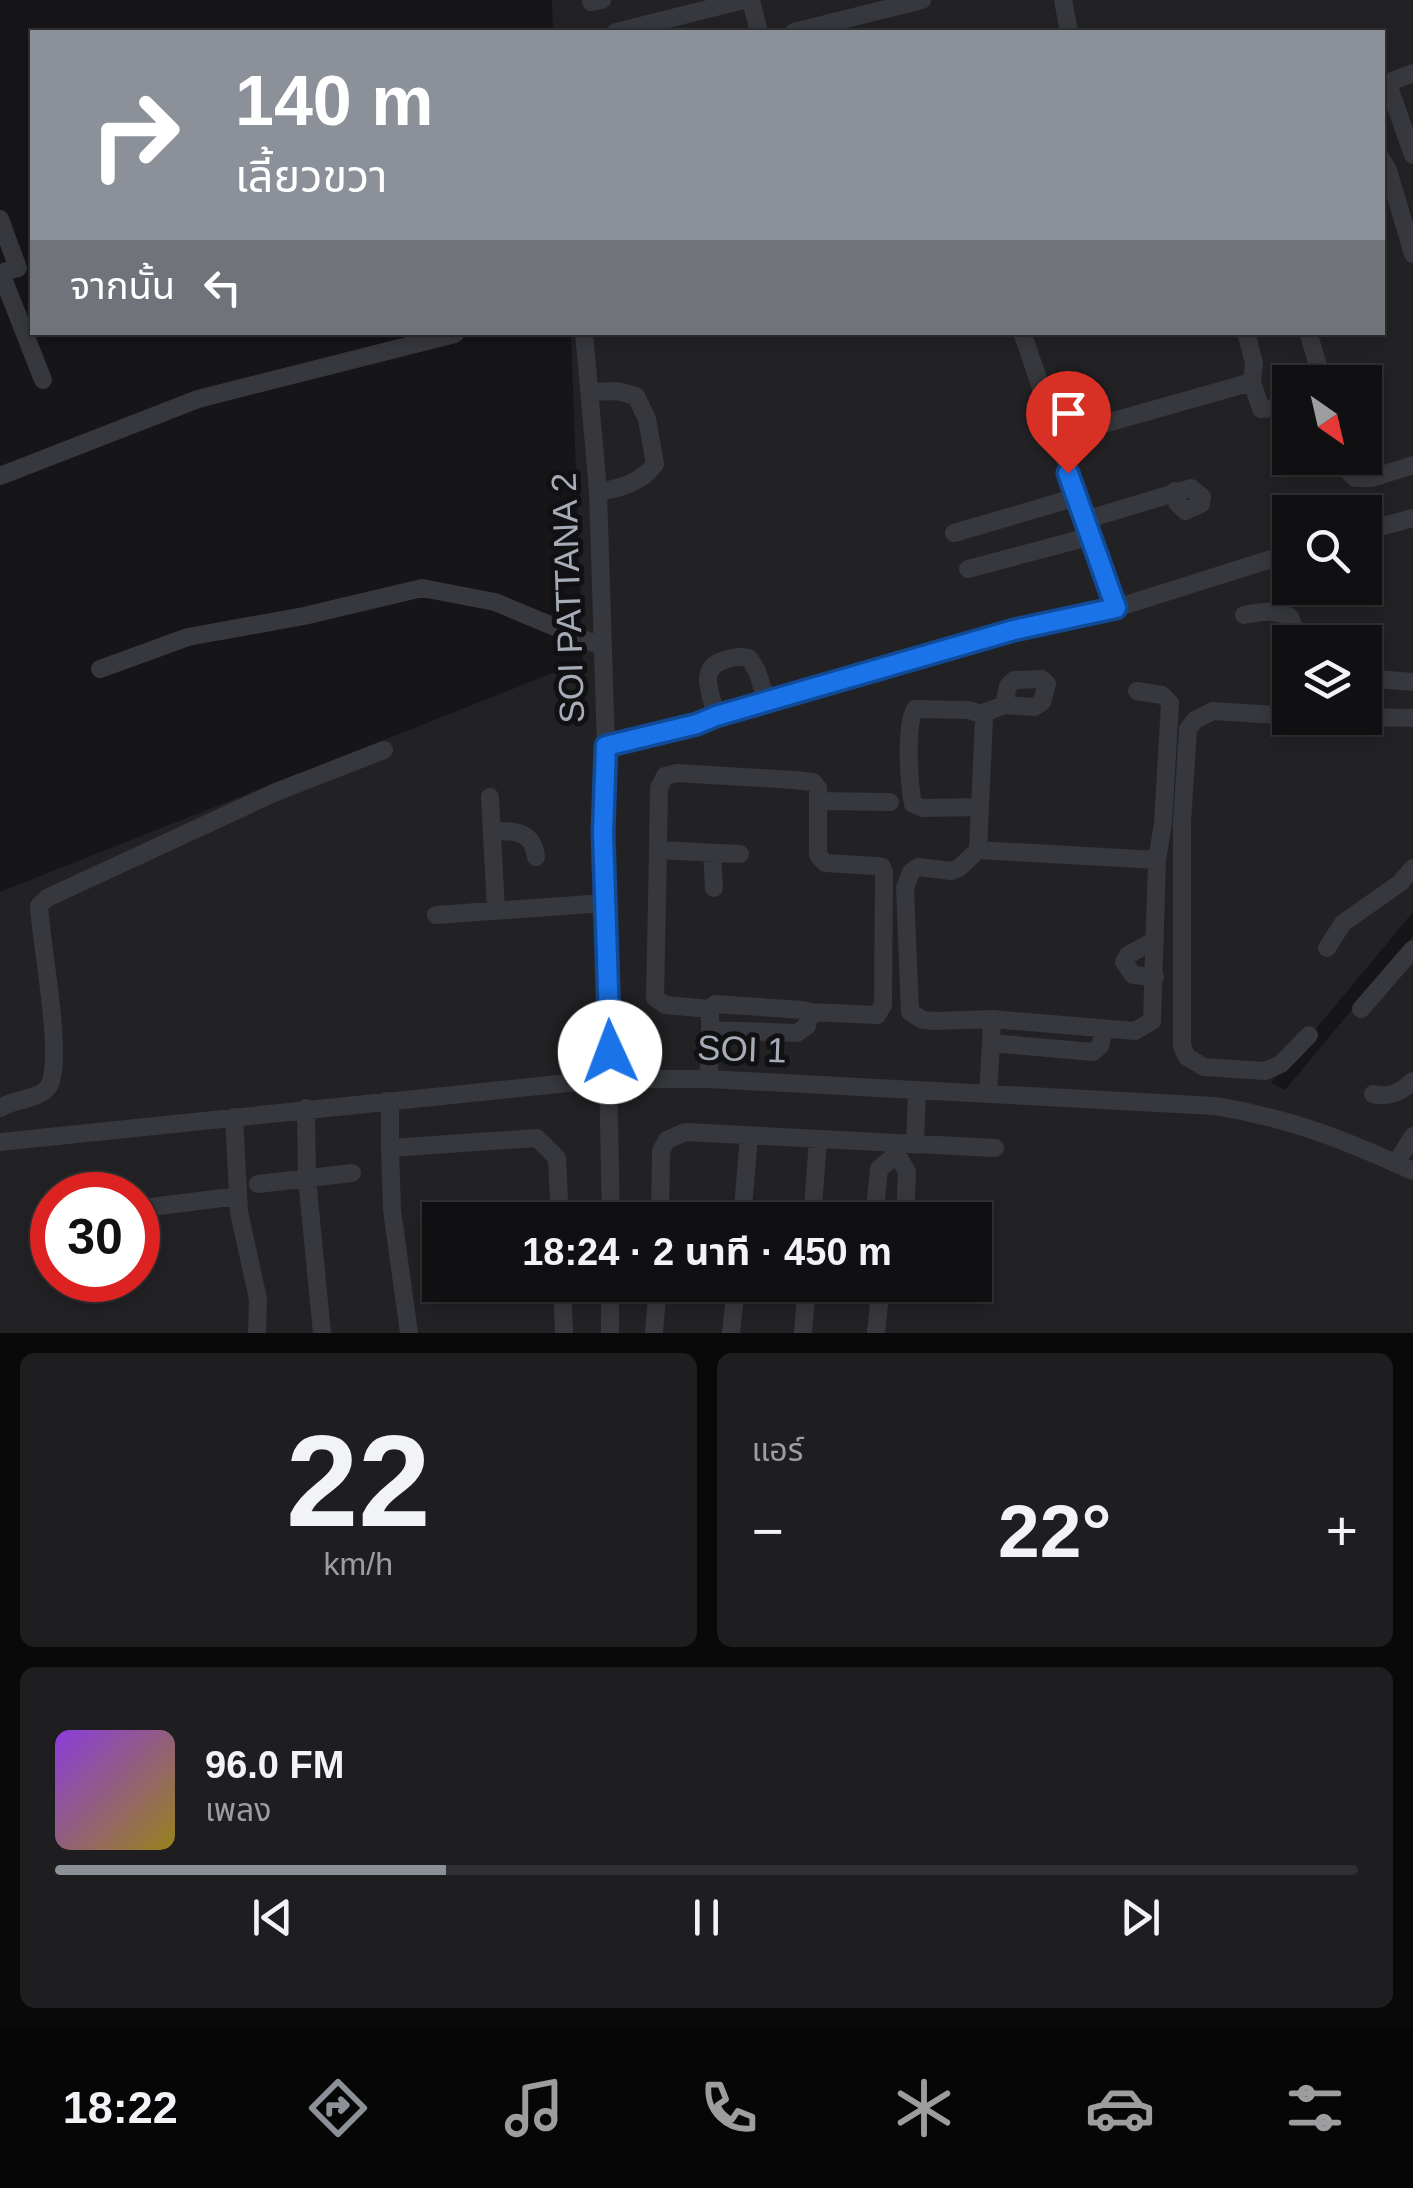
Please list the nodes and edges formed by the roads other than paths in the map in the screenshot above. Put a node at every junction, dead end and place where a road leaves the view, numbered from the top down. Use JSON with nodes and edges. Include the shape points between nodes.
{"nodes":[{"id":1,"x":744,"y":0,"type":"edge"},
{"id":2,"x":752,"y":0,"type":"edge"},
{"id":3,"x":922,"y":0,"type":"edge"},
{"id":4,"x":1063,"y":0,"type":"edge"},
{"id":5,"x":624,"y":30,"type":"edge"},
{"id":6,"x":758,"y":30,"type":"edge"},
{"id":7,"x":802,"y":30,"type":"edge"},
{"id":8,"x":1070,"y":30,"type":"edge"},
{"id":9,"x":1413,"y":72,"type":"edge"},
{"id":10,"x":1413,"y":155,"type":"edge"},
{"id":11,"x":1413,"y":162,"type":"edge"},
{"id":12,"x":1386,"y":165,"type":"edge"},
{"id":13,"x":1390,"y":201,"type":"edge"},
{"id":14,"x":0,"y":218,"type":"edge"},
{"id":15,"x":1413,"y":254,"type":"edge"},
{"id":16,"x":0,"y":273,"type":"edge"},
{"id":17,"x":451,"y":335,"type":"edge"},
{"id":18,"x":584,"y":335,"type":"edge"},
{"id":19,"x":1023,"y":335,"type":"edge"},
{"id":20,"x":1247,"y":335,"type":"edge"},
{"id":21,"x":1309,"y":335,"type":"edge"},
{"id":22,"x":1318,"y":365,"type":"edge"},
{"id":23,"x":43,"y":380,"type":"dead end"},
{"id":24,"x":1252,"y":382,"type":"junction"},
{"id":25,"x":590,"y":392,"type":"junction"},
{"id":26,"x":1272,"y":409,"type":"edge"},
{"id":27,"x":1057,"y":437,"type":"junction"},
{"id":28,"x":1413,"y":464,"type":"edge"},
{"id":29,"x":1382,"y":473,"type":"edge"},
{"id":30,"x":1352,"y":475,"type":"edge"},
{"id":31,"x":1377,"y":475,"type":"edge"},
{"id":32,"x":0,"y":476,"type":"edge"},
{"id":33,"x":598,"y":491,"type":"junction"},
{"id":34,"x":1175,"y":491,"type":"dead end"},
{"id":35,"x":1077,"y":498,"type":"junction"},
{"id":36,"x":1413,"y":518,"type":"edge"},
{"id":37,"x":1382,"y":527,"type":"edge"},
{"id":38,"x":1088,"y":528,"type":"junction"},
{"id":39,"x":954,"y":533,"type":"dead end"},
{"id":40,"x":1272,"y":558,"type":"edge"},
{"id":41,"x":968,"y":569,"type":"dead end"},
{"id":42,"x":1114,"y":602,"type":"junction"},
{"id":43,"x":1244,"y":615,"type":"dead end"},
{"id":44,"x":1293,"y":625,"type":"edge"},
{"id":45,"x":603,"y":647,"type":"junction"},
{"id":46,"x":100,"y":668,"type":"dead end"},
{"id":47,"x":1382,"y":679,"type":"edge"},
{"id":48,"x":1413,"y":682,"type":"edge"},
{"id":49,"x":762,"y":687,"type":"junction"},
{"id":50,"x":1137,"y":691,"type":"dead end"},
{"id":51,"x":713,"y":703,"type":"junction"},
{"id":52,"x":1004,"y":705,"type":"dead end"},
{"id":53,"x":981,"y":714,"type":"junction"},
{"id":54,"x":1272,"y":715,"type":"edge"},
{"id":55,"x":1382,"y":718,"type":"edge"},
{"id":56,"x":1413,"y":718,"type":"edge"},
{"id":57,"x":606,"y":746,"type":"junction"},
{"id":58,"x":384,"y":750,"type":"dead end"},
{"id":59,"x":490,"y":797,"type":"dead end"},
{"id":60,"x":818,"y":801,"type":"junction"},
{"id":61,"x":890,"y":802,"type":"dead end"},
{"id":62,"x":979,"y":807,"type":"junction"},
{"id":63,"x":492,"y":831,"type":"junction"},
{"id":64,"x":658,"y":850,"type":"junction"},
{"id":65,"x":978,"y":850,"type":"junction"},
{"id":66,"x":712,"y":854,"type":"junction"},
{"id":67,"x":740,"y":854,"type":"dead end"},
{"id":68,"x":536,"y":856,"type":"dead end"},
{"id":69,"x":1157,"y":860,"type":"junction"},
{"id":70,"x":1413,"y":868,"type":"edge"},
{"id":71,"x":714,"y":888,"type":"dead end"},
{"id":72,"x":606,"y":903,"type":"junction"},
{"id":73,"x":496,"y":910,"type":"junction"},
{"id":74,"x":436,"y":915,"type":"dead end"},
{"id":75,"x":1155,"y":940,"type":"junction"},
{"id":76,"x":1327,"y":948,"type":"dead end"},
{"id":77,"x":1413,"y":949,"type":"edge"},
{"id":78,"x":1154,"y":977,"type":"junction"},
{"id":79,"x":710,"y":1009,"type":"junction"},
{"id":80,"x":1361,"y":1009,"type":"dead end"},
{"id":81,"x":810,"y":1012,"type":"junction"},
{"id":82,"x":992,"y":1019,"type":"junction"},
{"id":83,"x":1104,"y":1028,"type":"junction"},
{"id":84,"x":710,"y":1030,"type":"junction"},
{"id":85,"x":1309,"y":1036,"type":"dead end"},
{"id":86,"x":992,"y":1043,"type":"junction"},
{"id":87,"x":608,"y":1079,"type":"junction"},
{"id":88,"x":709,"y":1079,"type":"junction"},
{"id":89,"x":1413,"y":1081,"type":"edge"},
{"id":90,"x":917,"y":1090,"type":"junction"},
{"id":91,"x":988,"y":1094,"type":"junction"},
{"id":92,"x":1373,"y":1094,"type":"dead end"},
{"id":93,"x":386,"y":1101,"type":"junction"},
{"id":94,"x":0,"y":1108,"type":"edge"},
{"id":95,"x":306,"y":1108,"type":"junction"},
{"id":96,"x":234,"y":1117,"type":"junction"},
{"id":97,"x":749,"y":1136,"type":"junction"},
{"id":98,"x":1413,"y":1136,"type":"edge"},
{"id":99,"x":818,"y":1140,"type":"junction"},
{"id":100,"x":0,"y":1142,"type":"edge"},
{"id":101,"x":903,"y":1147,"type":"junction"},
{"id":102,"x":390,"y":1148,"type":"junction"},
{"id":103,"x":995,"y":1148,"type":"dead end"},
{"id":104,"x":1404,"y":1167,"type":"edge"},
{"id":105,"x":352,"y":1173,"type":"dead end"},
{"id":106,"x":307,"y":1179,"type":"junction"},
{"id":107,"x":258,"y":1184,"type":"dead end"},
{"id":108,"x":238,"y":1196,"type":"junction"},
{"id":109,"x":559,"y":1202,"type":"edge"},
{"id":110,"x":610,"y":1202,"type":"edge"},
{"id":111,"x":660,"y":1202,"type":"edge"},
{"id":112,"x":744,"y":1202,"type":"edge"},
{"id":113,"x":813,"y":1202,"type":"edge"},
{"id":114,"x":876,"y":1202,"type":"edge"},
{"id":115,"x":905,"y":1202,"type":"edge"},
{"id":116,"x":160,"y":1206,"type":"edge"},
{"id":117,"x":563,"y":1302,"type":"edge"},
{"id":118,"x":610,"y":1302,"type":"edge"},
{"id":119,"x":657,"y":1302,"type":"edge"},
{"id":120,"x":734,"y":1302,"type":"edge"},
{"id":121,"x":802,"y":1302,"type":"edge"},
{"id":122,"x":872,"y":1302,"type":"edge"},
{"id":123,"x":257,"y":1333,"type":"edge"},
{"id":124,"x":322,"y":1333,"type":"edge"},
{"id":125,"x":409,"y":1333,"type":"edge"},
{"id":126,"x":564,"y":1333,"type":"edge"},
{"id":127,"x":610,"y":1333,"type":"edge"},
{"id":128,"x":654,"y":1333,"type":"edge"},
{"id":129,"x":731,"y":1333,"type":"edge"},
{"id":130,"x":803,"y":1333,"type":"edge"},
{"id":131,"x":876,"y":1333,"type":"edge"}],
"edges":[{"from":1,"to":5,"type":"street"},
{"from":2,"to":6,"type":"street"},
{"from":3,"to":7,"type":"street"},
{"from":4,"to":8,"type":"street"},
{"from":9,"to":10,"type":"street","via":[[1392,81],[1390,90]]},
{"from":11,"to":12,"type":"street"},
{"from":12,"to":13,"type":"street"},
{"from":13,"to":15,"type":"street"},
{"from":14,"to":16,"type":"street","via":[[18,268]]},
{"from":16,"to":23,"type":"street"},
{"from":17,"to":32,"type":"street","via":[[198,399]]},
{"from":18,"to":25,"type":"street","name":"SOI PATTANA 2"},
{"from":19,"to":27,"type":"street"},
{"from":20,"to":24,"type":"street"},
{"from":21,"to":22,"type":"street"},
{"from":24,"to":26,"type":"street","via":[[1261,410]]},
{"from":24,"to":27,"type":"street"},
{"from":25,"to":33,"type":"street","name":"SOI PATTANA 2"},
{"from":25,"to":33,"type":"street","via":[[636,396],[655,464],[647,475]]},
{"from":27,"to":35,"type":"street"},
{"from":28,"to":29,"type":"street"},
{"from":30,"to":31,"type":"street"},
{"from":33,"to":45,"type":"street","name":"SOI PATTANA 2"},
{"from":34,"to":38,"type":"street"},
{"from":35,"to":38,"type":"street"},
{"from":35,"to":39,"type":"street"},
{"from":36,"to":37,"type":"street"},
{"from":38,"to":41,"type":"street"},
{"from":38,"to":42,"type":"street"},
{"from":40,"to":42,"type":"street"},
{"from":42,"to":49,"type":"street"},
{"from":43,"to":44,"type":"street","via":[[1282,612]]},
{"from":45,"to":46,"type":"street","via":[[495,602],[422,588],[188,637]]},
{"from":45,"to":57,"type":"street","name":"SOI PATTANA 2"},
{"from":47,"to":48,"type":"street"},
{"from":49,"to":51,"type":"street"},
{"from":49,"to":51,"type":"street","via":[[749,658],[718,662],[708,672]]},
{"from":50,"to":69,"type":"street","via":[[1170,703]]},
{"from":51,"to":57,"type":"street","via":[[697,724]]},
{"from":52,"to":53,"type":"street"},
{"from":53,"to":62,"type":"street"},
{"from":53,"to":62,"type":"street","via":[[919,706],[910,718],[916,806]]},
{"from":54,"to":85,"type":"street","via":[[1212,711],[1188,729],[1182,1046],[1204,1067],[1265,1071]]},
{"from":55,"to":56,"type":"street"},
{"from":57,"to":72,"type":"street","name":"SOI PATTANA 2"},
{"from":58,"to":94,"type":"street","via":[[276,792],[39,906],[54,1048],[50,1084]]},
{"from":59,"to":63,"type":"street"},
{"from":60,"to":61,"type":"street"},
{"from":60,"to":64,"type":"street","via":[[813,782],[665,776]]},
{"from":60,"to":81,"type":"street","via":[[821,859],[882,868],[883,1004],[877,1015]]},
{"from":62,"to":65,"type":"street"},
{"from":63,"to":68,"type":"street","via":[[526,835]]},
{"from":63,"to":73,"type":"street"},
{"from":64,"to":66,"type":"street"},
{"from":64,"to":79,"type":"street","via":[[654,998]]},
{"from":65,"to":69,"type":"street"},
{"from":65,"to":82,"type":"street","via":[[959,868],[918,867],[907,880],[907,1006],[922,1020]]},
{"from":66,"to":67,"type":"street"},
{"from":66,"to":71,"type":"street"},
{"from":69,"to":75,"type":"street"},
{"from":70,"to":76,"type":"street","via":[[1343,923]]},
{"from":72,"to":73,"type":"street"},
{"from":72,"to":87,"type":"street","name":"SOI PATTANA 2"},
{"from":73,"to":74,"type":"street"},
{"from":75,"to":78,"type":"street"},
{"from":75,"to":78,"type":"street","via":[[1124,962],[1133,975]]},
{"from":77,"to":80,"type":"street"},
{"from":78,"to":83,"type":"street","via":[[1152,1021],[1135,1030]]},
{"from":79,"to":81,"type":"street","via":[[725,1004]]},
{"from":79,"to":84,"type":"street"},
{"from":81,"to":84,"type":"street","via":[[808,1026],[797,1033]]},
{"from":82,"to":83,"type":"street"},
{"from":82,"to":86,"type":"street"},
{"from":83,"to":86,"type":"street","via":[[1093,1052]]},
{"from":84,"to":88,"type":"street"},
{"from":86,"to":91,"type":"street"},
{"from":87,"to":88,"type":"street","name":"SOI 1"},
{"from":87,"to":93,"type":"street","name":"SOI 1"},
{"from":87,"to":110,"type":"street","name":"SOI PATTANA 2"},
{"from":88,"to":90,"type":"street","name":"SOI 1"},
{"from":89,"to":92,"type":"street","via":[[1385,1097]]},
{"from":90,"to":91,"type":"street","name":"SOI 1"},
{"from":90,"to":101,"type":"street"},
{"from":91,"to":104,"type":"street","name":"SOI 1","via":[[1249,1111],[1314,1128]]},
{"from":93,"to":95,"type":"street","name":"SOI 1"},
{"from":93,"to":102,"type":"street"},
{"from":95,"to":96,"type":"street","name":"SOI 1"},
{"from":95,"to":106,"type":"street"},
{"from":96,"to":100,"type":"street","name":"SOI 1"},
{"from":96,"to":108,"type":"street"},
{"from":97,"to":99,"type":"street"},
{"from":97,"to":111,"type":"street","via":[[685,1132],[666,1140]]},
{"from":97,"to":112,"type":"street"},
{"from":98,"to":104,"type":"street"},
{"from":99,"to":101,"type":"street"},
{"from":99,"to":113,"type":"street"},
{"from":101,"to":103,"type":"street"},
{"from":101,"to":114,"type":"street","via":[[879,1169]]},
{"from":101,"to":115,"type":"street"},
{"from":102,"to":109,"type":"street","via":[[537,1138],[557,1158]]},
{"from":102,"to":125,"type":"street"},
{"from":105,"to":106,"type":"street"},
{"from":106,"to":107,"type":"street"},
{"from":106,"to":124,"type":"street"},
{"from":108,"to":116,"type":"street"},
{"from":108,"to":123,"type":"street","via":[[258,1299]]},
{"from":117,"to":126,"type":"street"},
{"from":118,"to":127,"type":"street"},
{"from":119,"to":128,"type":"street"},
{"from":120,"to":129,"type":"street"},
{"from":121,"to":130,"type":"street"},
{"from":122,"to":131,"type":"street"}]}
